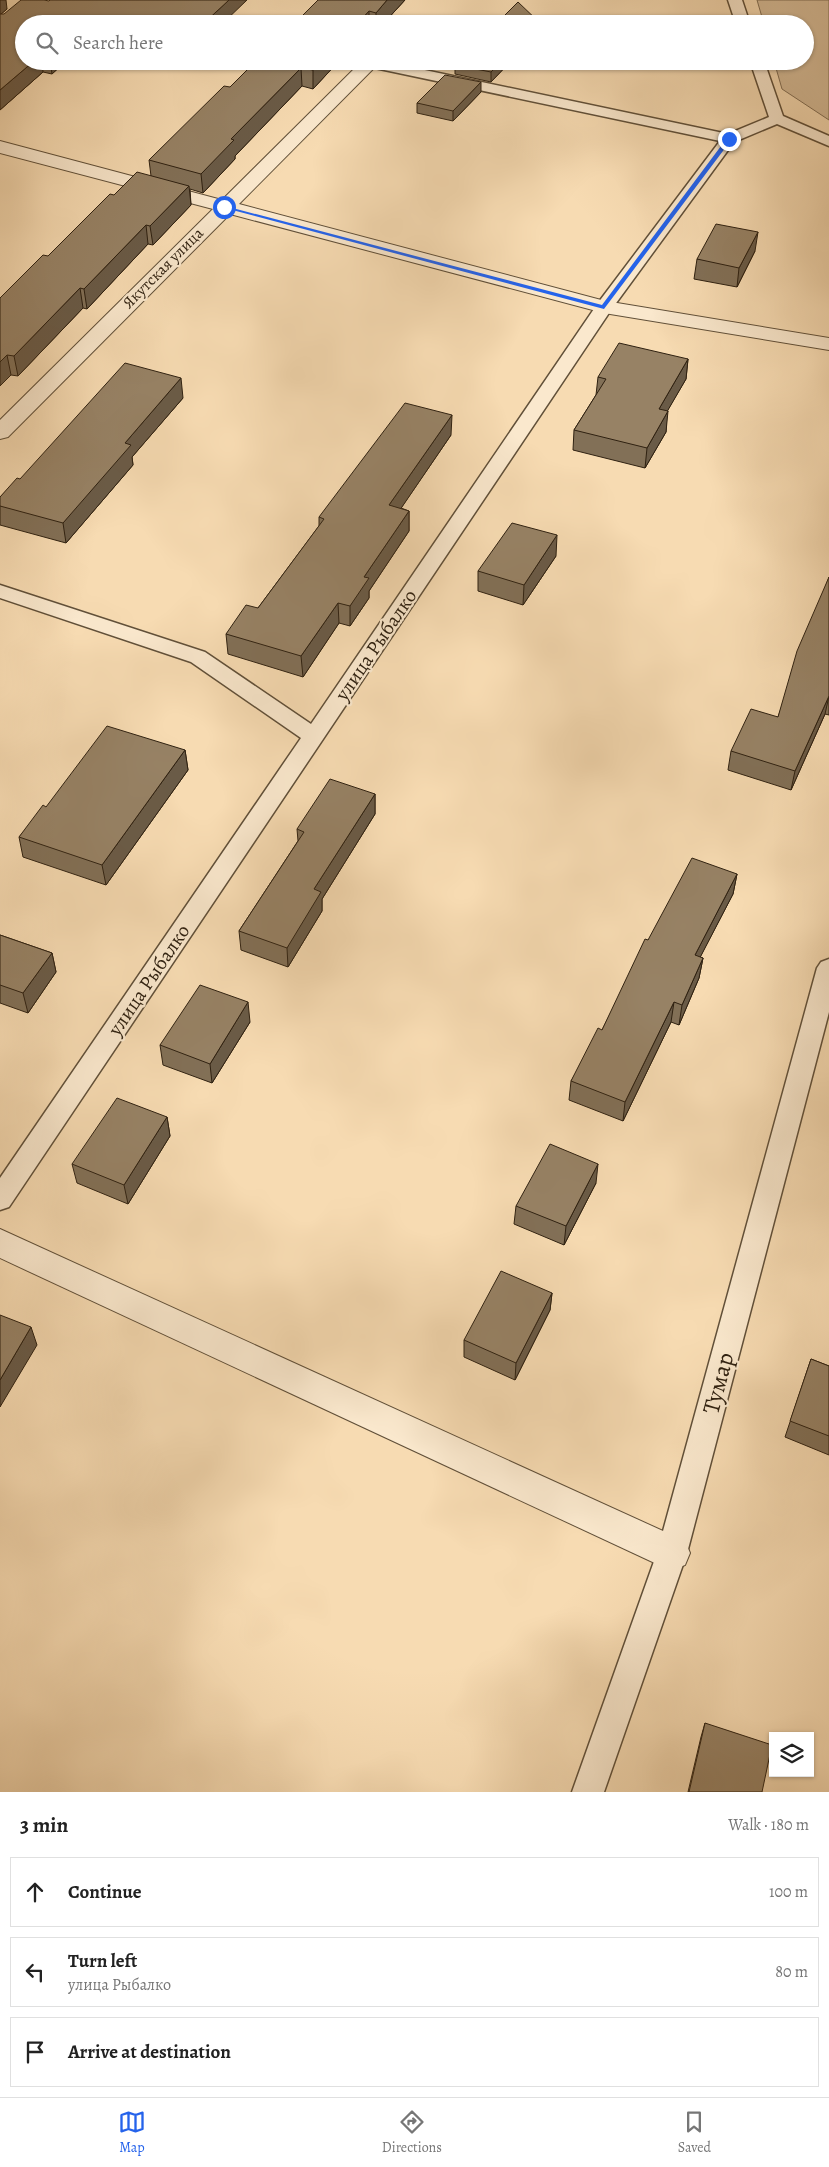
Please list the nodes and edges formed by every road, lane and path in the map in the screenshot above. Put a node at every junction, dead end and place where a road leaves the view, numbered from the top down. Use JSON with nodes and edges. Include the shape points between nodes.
{"nodes":[{"id":1,"x":735,"y":0,"type":"edge"},
{"id":2,"x":741,"y":15,"type":"edge"},
{"id":3,"x":363,"y":70,"type":"edge"},
{"id":4,"x":403,"y":70,"type":"edge"},
{"id":5,"x":760,"y":70,"type":"edge"},
{"id":6,"x":777,"y":119,"type":"junction"},
{"id":7,"x":729,"y":139,"type":"junction"},
{"id":8,"x":829,"y":142,"type":"edge"},
{"id":9,"x":0,"y":147,"type":"edge"},
{"id":10,"x":224,"y":207,"type":"junction"},
{"id":11,"x":604,"y":307,"type":"junction"},
{"id":12,"x":829,"y":344,"type":"edge"},
{"id":13,"x":0,"y":432,"type":"edge"},
{"id":14,"x":0,"y":591,"type":"edge"},
{"id":15,"x":314,"y":736,"type":"junction"},
{"id":16,"x":829,"y":968,"type":"edge"},
{"id":17,"x":0,"y":1199,"type":"edge"},
{"id":18,"x":0,"y":1243,"type":"edge"},
{"id":19,"x":672,"y":1553,"type":"junction"},
{"id":20,"x":588,"y":1792,"type":"edge"}],
"edges":[{"from":1,"to":2,"type":"lane"},
{"from":3,"to":10,"type":"street","name":"Якутская улица"},
{"from":4,"to":7,"type":"lane"},
{"from":5,"to":6,"type":"lane"},
{"from":6,"to":7,"type":"lane"},
{"from":6,"to":8,"type":"lane"},
{"from":7,"to":11,"type":"lane","name":"улица Рыбалко"},
{"from":9,"to":10,"type":"street"},
{"from":10,"to":11,"type":"street"},
{"from":10,"to":13,"type":"street","name":"Якутская улица"},
{"from":11,"to":12,"type":"street"},
{"from":11,"to":15,"type":"lane","name":"улица Рыбалко"},
{"from":14,"to":15,"type":"lane","via":[[198,657]]},
{"from":15,"to":17,"type":"lane","name":"улица Рыбалко"},
{"from":16,"to":19,"type":"lane","name":"Тумар"},
{"from":18,"to":19,"type":"street"},
{"from":19,"to":20,"type":"lane","name":"Тумар"}]}
